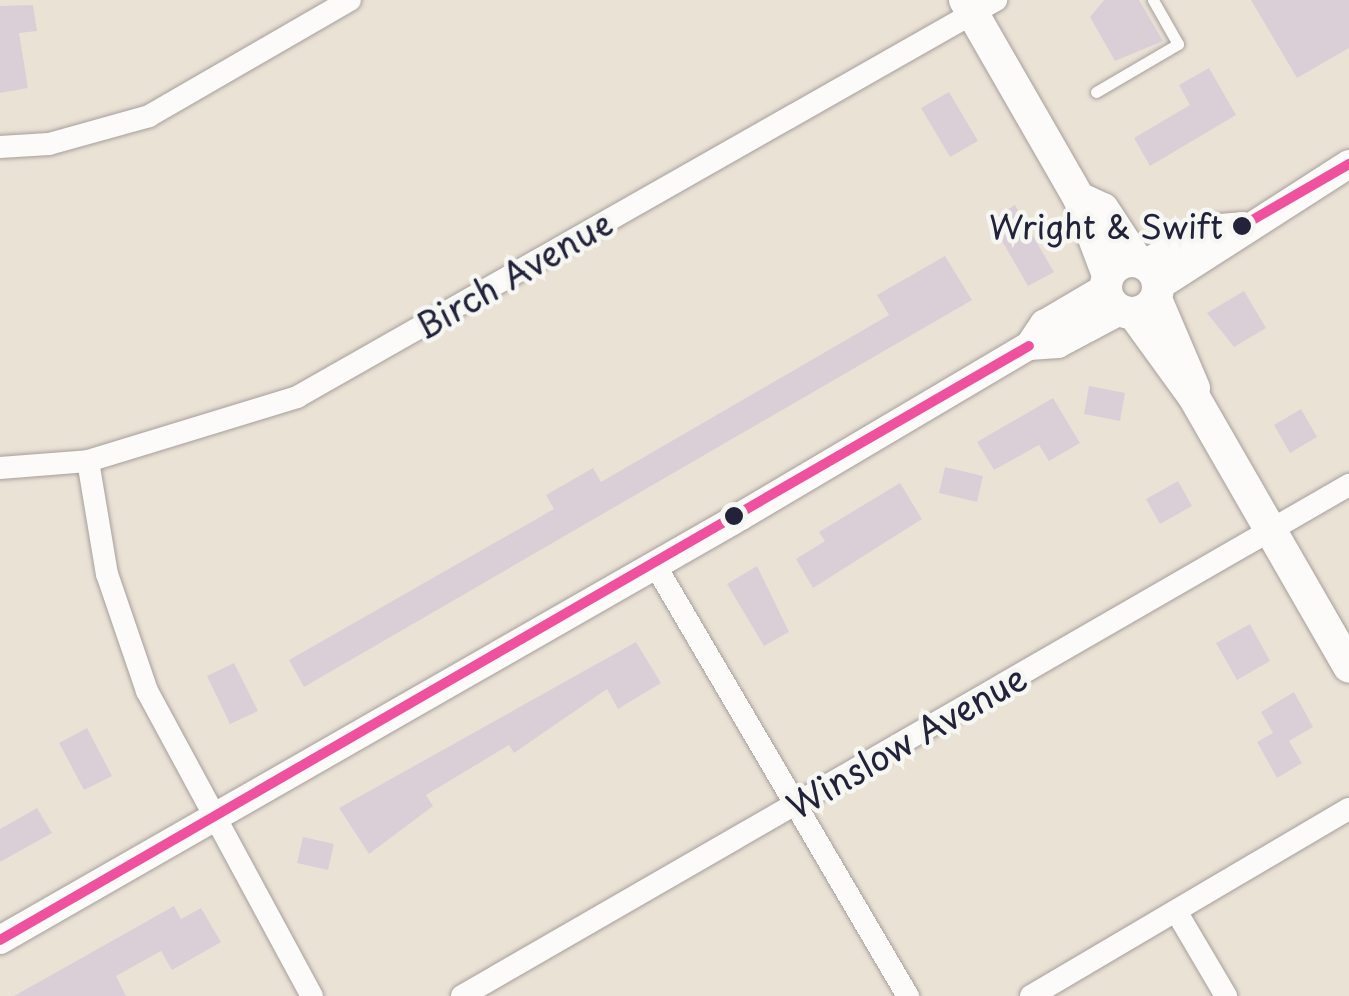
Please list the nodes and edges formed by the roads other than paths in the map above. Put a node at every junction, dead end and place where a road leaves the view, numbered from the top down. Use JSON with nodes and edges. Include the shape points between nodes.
{"nodes":[{"id":1,"x":350,"y":0,"type":"edge"},
{"id":2,"x":1153,"y":0,"type":"edge"},
{"id":3,"x":978,"y":4,"type":"edge"},
{"id":4,"x":1096,"y":92,"type":"dead end"},
{"id":5,"x":0,"y":146,"type":"edge"},
{"id":6,"x":1349,"y":164,"type":"edge"},
{"id":7,"x":1133,"y":287,"type":"junction"},
{"id":8,"x":88,"y":461,"type":"junction"},
{"id":9,"x":0,"y":468,"type":"edge"},
{"id":10,"x":1349,"y":485,"type":"edge"},
{"id":11,"x":1270,"y":529,"type":"junction"},
{"id":12,"x":655,"y":566,"type":"junction"},
{"id":13,"x":1349,"y":667,"type":"edge"},
{"id":14,"x":794,"y":806,"type":"junction"},
{"id":15,"x":1349,"y":809,"type":"edge"},
{"id":16,"x":212,"y":814,"type":"junction"},
{"id":17,"x":1176,"y":910,"type":"junction"},
{"id":18,"x":0,"y":940,"type":"edge"},
{"id":19,"x":312,"y":996,"type":"edge"},
{"id":20,"x":462,"y":996,"type":"edge"},
{"id":21,"x":908,"y":996,"type":"edge"},
{"id":22,"x":1031,"y":996,"type":"edge"},
{"id":23,"x":1226,"y":996,"type":"edge"}],
"edges":[{"from":1,"to":5,"type":"street","via":[[149,116],[49,144]]},
{"from":2,"to":4,"type":"lane","via":[[1178,44]]},
{"from":3,"to":7,"type":"main road"},
{"from":3,"to":8,"type":"street","name":"Birch Avenue","via":[[297,396]]},
{"from":6,"to":7,"type":"street","via":[[1242,226],[1209,228]]},
{"from":7,"to":11,"type":"main road","via":[[1194,371],[1194,397]]},
{"from":7,"to":12,"type":"street","via":[[1044,324],[1029,346]]},
{"from":8,"to":9,"type":"street","name":"Birch Avenue"},
{"from":8,"to":16,"type":"street","via":[[107,574],[147,692]]},
{"from":10,"to":11,"type":"street","name":"Winslow Avenue"},
{"from":11,"to":13,"type":"main road"},
{"from":11,"to":14,"type":"street","name":"Winslow Avenue"},
{"from":12,"to":14,"type":"street"},
{"from":12,"to":16,"type":"street"},
{"from":14,"to":20,"type":"street","name":"Winslow Avenue"},
{"from":14,"to":21,"type":"street"},
{"from":15,"to":17,"type":"street"},
{"from":16,"to":18,"type":"street"},
{"from":16,"to":19,"type":"street"},
{"from":17,"to":22,"type":"street"},
{"from":17,"to":23,"type":"street"}]}
